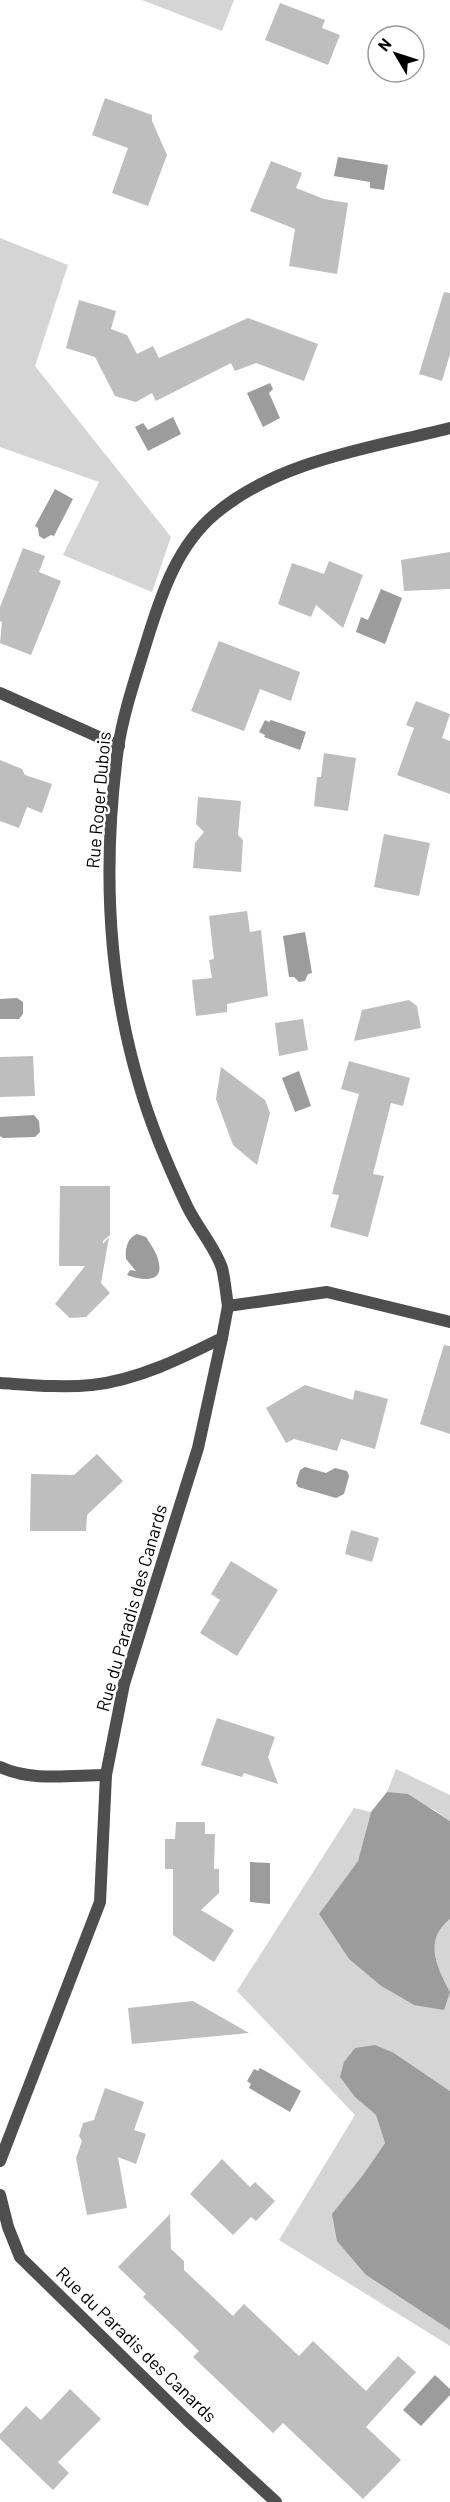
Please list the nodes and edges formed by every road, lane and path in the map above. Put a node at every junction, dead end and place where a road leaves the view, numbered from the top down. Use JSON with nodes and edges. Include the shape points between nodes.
{"nodes":[{"id":1,"x":450,"y":429,"type":"edge"},
{"id":2,"x":0,"y":693,"type":"edge"},
{"id":3,"x":119,"y":746,"type":"junction"},
{"id":4,"x":228,"y":1306,"type":"junction"},
{"id":5,"x":450,"y":1322,"type":"edge"},
{"id":6,"x":222,"y":1338,"type":"junction"},
{"id":7,"x":0,"y":1383,"type":"edge"},
{"id":8,"x":0,"y":1767,"type":"edge"},
{"id":9,"x":106,"y":1775,"type":"junction"},
{"id":10,"x":0,"y":2161,"type":"edge"},
{"id":11,"x":0,"y":2195,"type":"edge"},
{"id":12,"x":276,"y":2502,"type":"edge"}],
"edges":[{"from":1,"to":3,"type":"street","name":"Rue Roger Dubois","via":[[286,472],[215,514],[188,542],[162,593]]},
{"from":2,"to":3,"type":"street"},
{"from":3,"to":4,"type":"street","name":"Rue Roger Dubois","via":[[111,838],[111,931],[120,1004],[139,1083],[162,1152],[222,1267]]},
{"from":4,"to":5,"type":"street","via":[[327,1292]]},
{"from":4,"to":6,"type":"street","name":"Rue Roger Dubois"},
{"from":6,"to":7,"type":"street","via":[[177,1361],[94,1384]]},
{"from":6,"to":9,"type":"street","name":"Rue du Paradis des Canards","via":[[198,1448],[124,1684]]},
{"from":8,"to":9,"type":"street","via":[[32,1775]]},
{"from":9,"to":10,"type":"street","name":"Rue du Paradis des Canards","via":[[100,1902]]},
{"from":11,"to":12,"type":"street","name":"Rue du Paradis des Canards","via":[[20,2257]]}]}
